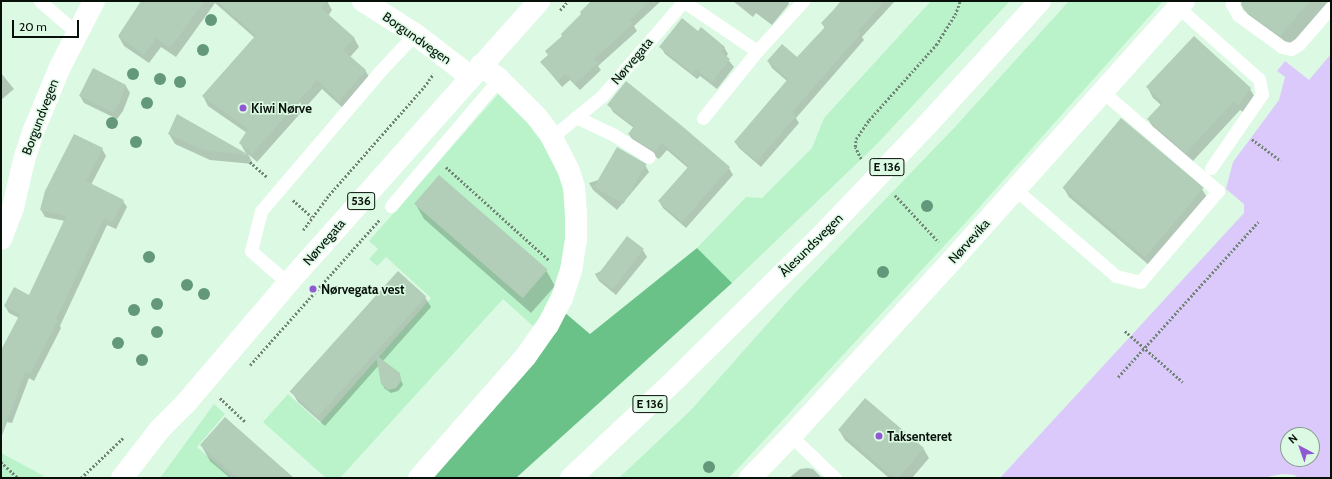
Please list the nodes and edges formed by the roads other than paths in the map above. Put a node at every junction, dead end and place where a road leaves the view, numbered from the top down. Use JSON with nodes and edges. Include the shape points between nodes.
{"nodes":[{"id":1,"x":40,"y":1,"type":"edge"},
{"id":2,"x":94,"y":1,"type":"edge"},
{"id":3,"x":363,"y":1,"type":"edge"},
{"id":4,"x":539,"y":1,"type":"edge"},
{"id":5,"x":684,"y":1,"type":"edge"},
{"id":6,"x":802,"y":1,"type":"edge"},
{"id":7,"x":1040,"y":1,"type":"edge"},
{"id":8,"x":1234,"y":1,"type":"edge"},
{"id":9,"x":1181,"y":4,"type":"edge"},
{"id":10,"x":1331,"y":7,"type":"edge"},
{"id":11,"x":77,"y":33,"type":"junction"},
{"id":12,"x":415,"y":34,"type":"junction"},
{"id":13,"x":757,"y":51,"type":"junction"},
{"id":14,"x":476,"y":71,"type":"junction"},
{"id":15,"x":499,"y":79,"type":"junction"},
{"id":16,"x":1103,"y":92,"type":"junction"},
{"id":17,"x":576,"y":117,"type":"junction"},
{"id":18,"x":703,"y":118,"type":"dead end"},
{"id":19,"x":552,"y":137,"type":"junction"},
{"id":20,"x":649,"y":157,"type":"dead end"},
{"id":21,"x":1210,"y":168,"type":"dead end"},
{"id":22,"x":1016,"y":190,"type":"junction"},
{"id":23,"x":391,"y":206,"type":"road end"},
{"id":24,"x":1,"y":240,"type":"edge"},
{"id":25,"x":288,"y":284,"type":"junction"},
{"id":26,"x":186,"y":403,"type":"junction"},
{"id":27,"x":791,"y":436,"type":"junction"},
{"id":28,"x":122,"y":478,"type":"edge"},
{"id":29,"x":137,"y":478,"type":"edge"},
{"id":30,"x":419,"y":478,"type":"edge"},
{"id":31,"x":571,"y":478,"type":"edge"},
{"id":32,"x":751,"y":478,"type":"edge"},
{"id":33,"x":835,"y":478,"type":"edge"}],
"edges":[{"from":1,"to":11,"type":"lane"},
{"from":2,"to":11,"type":"main road","name":"Borgundvegen"},
{"from":3,"to":12,"type":"main road","name":"Borgundvegen"},
{"from":4,"to":14,"type":"main road","name":"Nørvegata","number":"536"},
{"from":5,"to":13,"type":"lane","name":"Nørvegata"},
{"from":5,"to":17,"type":"lane","name":"Nørvegata","via":[[602,96]]},
{"from":6,"to":13,"type":"lane"},
{"from":7,"to":31,"type":"main road","name":"Ålesundsvegen","number":"E 136","via":[[926,126],[818,238],[678,378]]},
{"from":8,"to":10,"type":"lane","via":[[1232,4],[1238,15],[1282,47],[1291,49],[1299,44]]},
{"from":9,"to":16,"type":"main road","name":"Nørvevika"},
{"from":9,"to":21,"type":"lane","via":[[1259,79],[1262,94]]},
{"from":11,"to":24,"type":"main road","name":"Borgundvegen","via":[[60,66],[34,130]]},
{"from":12,"to":14,"type":"main road","name":"Borgundvegen"},
{"from":12,"to":25,"type":"lane","via":[[380,71],[262,211],[251,251]]},
{"from":13,"to":18,"type":"lane"},
{"from":14,"to":15,"type":"main road"},
{"from":14,"to":25,"type":"main road","name":"Nørvegata","number":"536"},
{"from":15,"to":19,"type":"main road","via":[[537,117]]},
{"from":15,"to":23,"type":"lane"},
{"from":16,"to":22,"type":"main road","name":"Nørvevika"},
{"from":16,"to":22,"type":"lane","via":[[1218,191],[1140,282],[1116,276]]},
{"from":17,"to":19,"type":"lane","name":"Nørvegata"},
{"from":17,"to":20,"type":"lane","via":[[614,135]]},
{"from":19,"to":30,"type":"main road","via":[[574,187],[576,215],[572,271],[562,298],[548,325],[526,356]]},
{"from":22,"to":27,"type":"main road","name":"Nørvevika"},
{"from":25,"to":26,"type":"main road","name":"Nørvegata","number":"536"},
{"from":26,"to":28,"type":"main road","name":"Nørvegata","number":"536","via":[[160,429]]},
{"from":26,"to":29,"type":"main road","name":"Nørvegata","number":"536","via":[[168,435]]},
{"from":27,"to":32,"type":"main road","name":"Nørvevika"},
{"from":27,"to":33,"type":"lane"}]}
